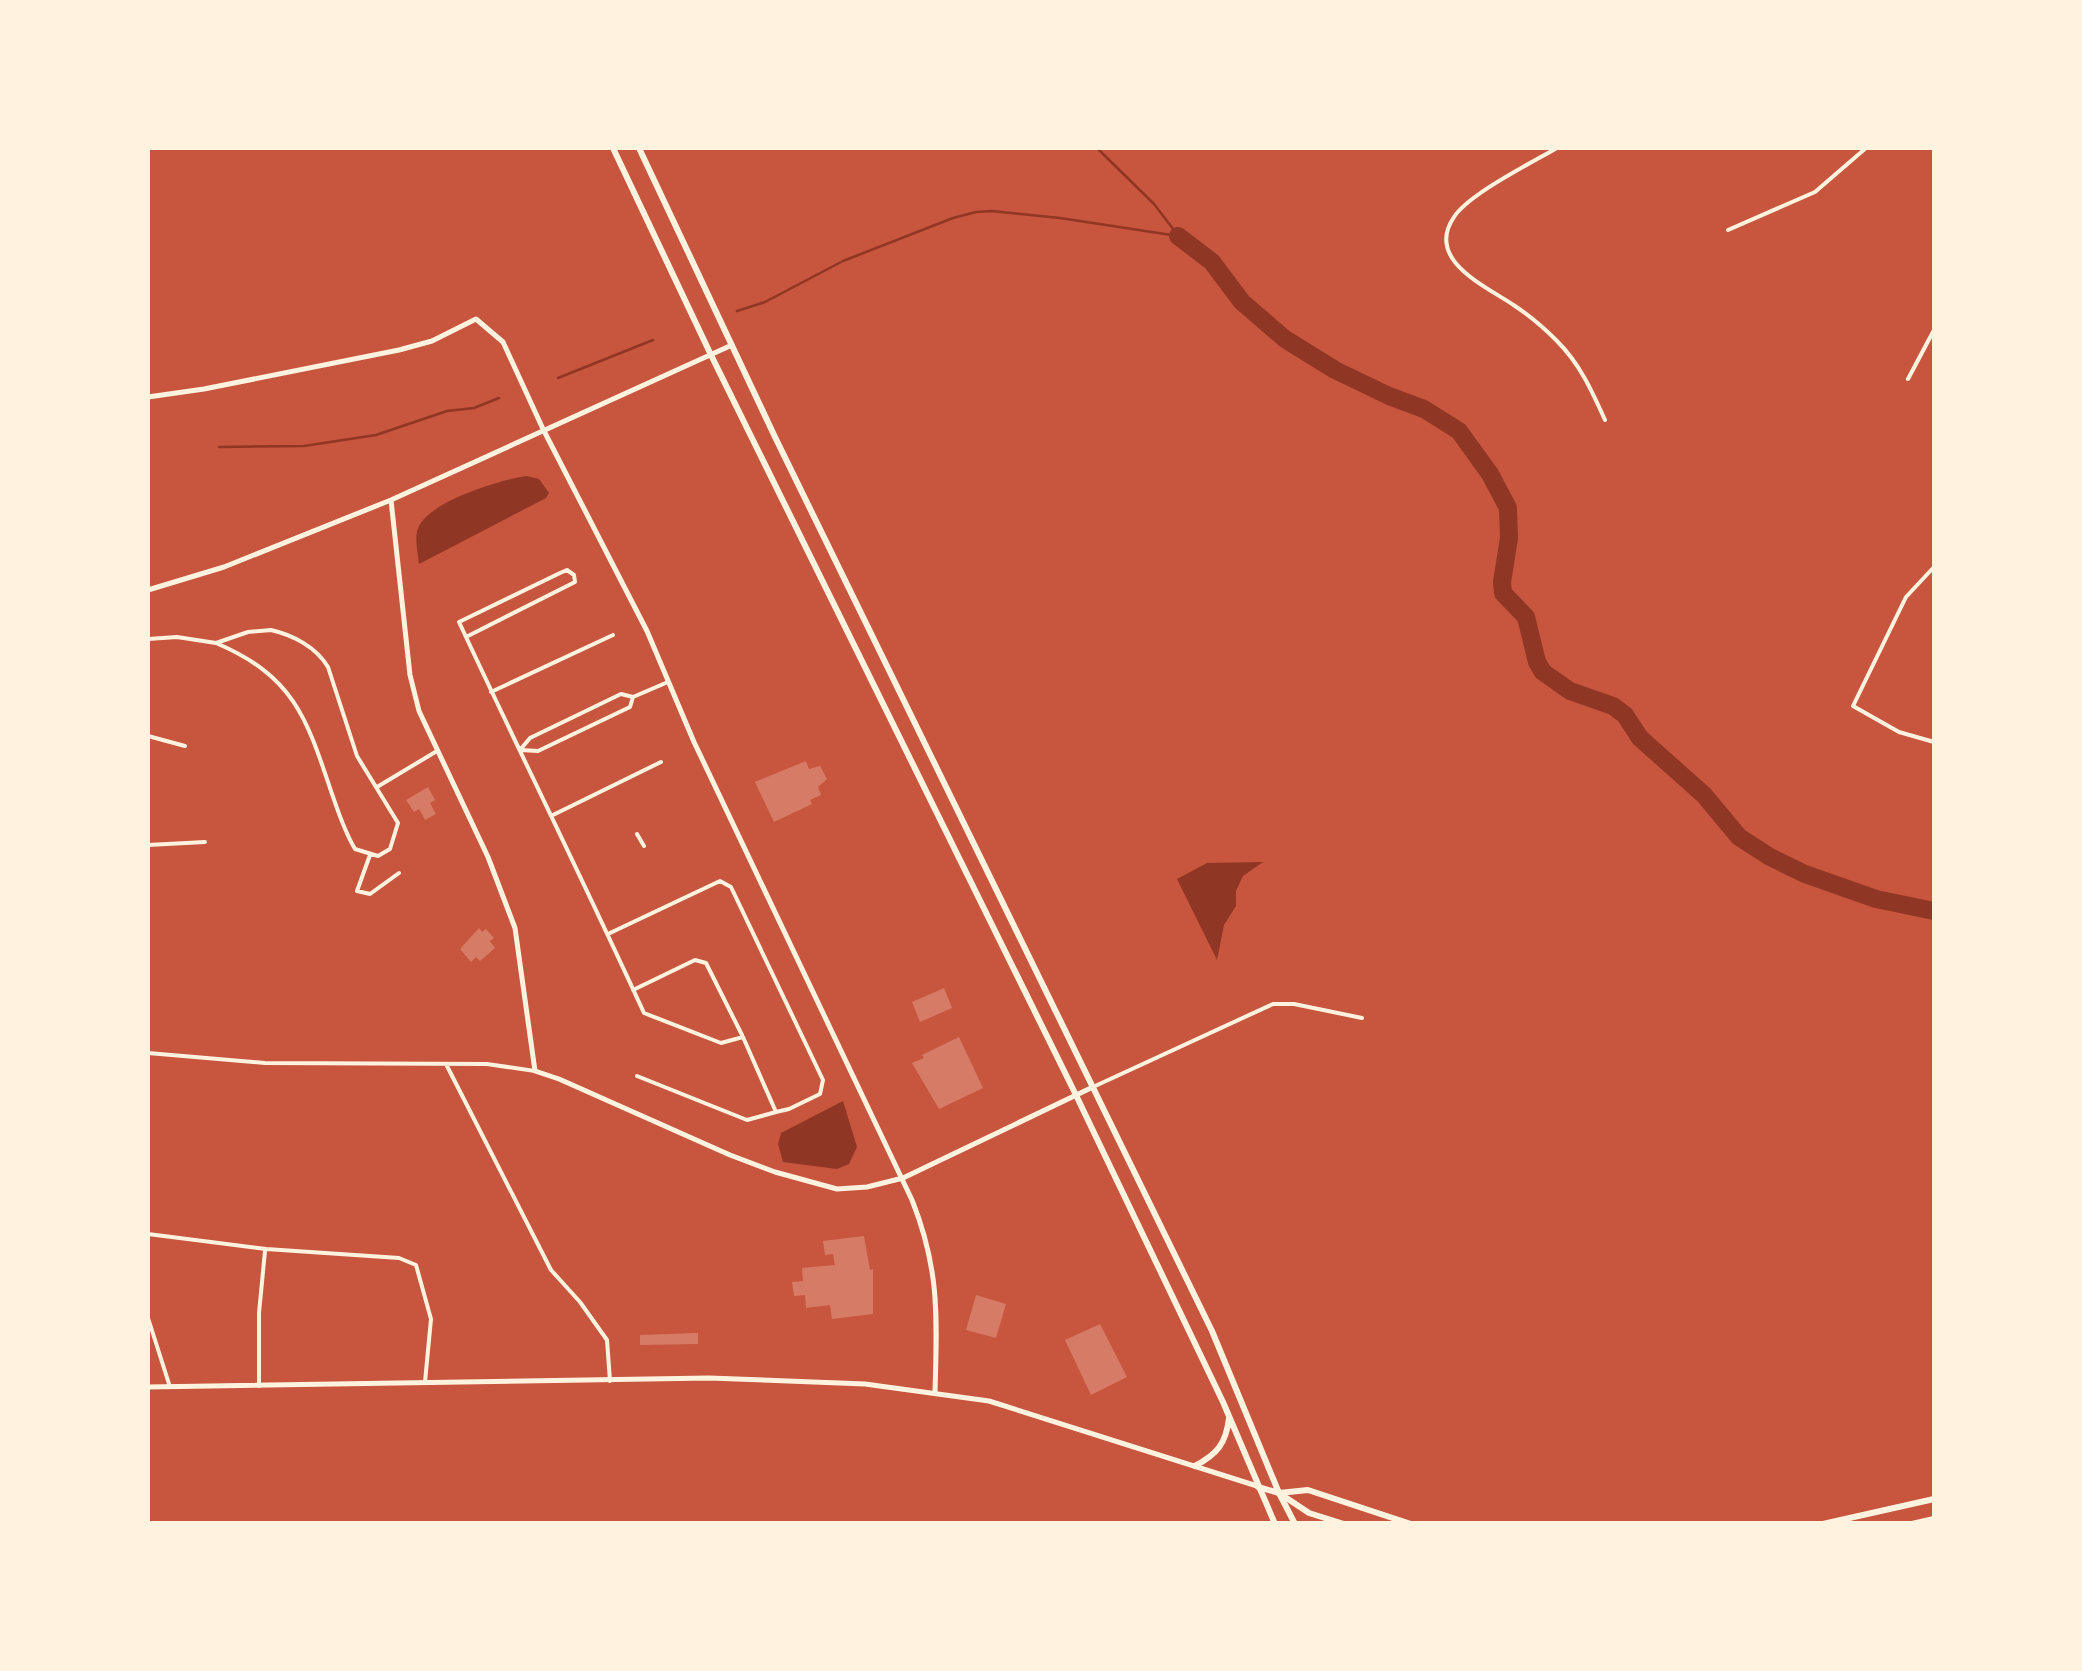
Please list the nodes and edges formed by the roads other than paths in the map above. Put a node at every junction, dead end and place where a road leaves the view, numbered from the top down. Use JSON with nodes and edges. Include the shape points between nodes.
{"nodes":[{"id":1,"x":613,"y":148,"type":"edge"},
{"id":2,"x":639,"y":148,"type":"edge"},
{"id":3,"x":1556,"y":148,"type":"edge"},
{"id":4,"x":1866,"y":148,"type":"edge"},
{"id":5,"x":1728,"y":230,"type":"dead end"},
{"id":6,"x":1934,"y":330,"type":"edge"},
{"id":7,"x":732,"y":345,"type":"junction"},
{"id":8,"x":711,"y":354,"type":"junction"},
{"id":9,"x":1908,"y":379,"type":"dead end"},
{"id":10,"x":148,"y":397,"type":"edge"},
{"id":11,"x":1605,"y":420,"type":"dead end"},
{"id":12,"x":543,"y":429,"type":"junction"},
{"id":13,"x":391,"y":500,"type":"junction"},
{"id":14,"x":1934,"y":567,"type":"edge"},
{"id":15,"x":148,"y":590,"type":"edge"},
{"id":16,"x":521,"y":592,"type":"junction"},
{"id":17,"x":528,"y":606,"type":"junction"},
{"id":18,"x":613,"y":635,"type":"dead end"},
{"id":19,"x":466,"y":638,"type":"junction"},
{"id":20,"x":148,"y":639,"type":"edge"},
{"id":21,"x":216,"y":643,"type":"junction"},
{"id":22,"x":668,"y":682,"type":"junction"},
{"id":23,"x":491,"y":692,"type":"junction"},
{"id":24,"x":633,"y":697,"type":"junction"},
{"id":25,"x":577,"y":715,"type":"junction"},
{"id":26,"x":586,"y":728,"type":"junction"},
{"id":27,"x":148,"y":736,"type":"edge"},
{"id":28,"x":1934,"y":742,"type":"edge"},
{"id":29,"x":185,"y":746,"type":"dead end"},
{"id":30,"x":520,"y":750,"type":"junction"},
{"id":31,"x":437,"y":752,"type":"junction"},
{"id":32,"x":660,"y":762,"type":"dead end"},
{"id":33,"x":377,"y":787,"type":"junction"},
{"id":34,"x":552,"y":815,"type":"junction"},
{"id":35,"x":637,"y":834,"type":"dead end"},
{"id":36,"x":206,"y":842,"type":"dead end"},
{"id":37,"x":148,"y":845,"type":"edge"},
{"id":38,"x":644,"y":846,"type":"dead end"},
{"id":39,"x":370,"y":855,"type":"junction"},
{"id":40,"x":398,"y":873,"type":"dead end"},
{"id":41,"x":608,"y":934,"type":"junction"},
{"id":42,"x":634,"y":990,"type":"junction"},
{"id":43,"x":1362,"y":1018,"type":"dead end"},
{"id":44,"x":743,"y":1037,"type":"junction"},
{"id":45,"x":148,"y":1053,"type":"edge"},
{"id":46,"x":446,"y":1064,"type":"junction"},
{"id":47,"x":535,"y":1071,"type":"junction"},
{"id":48,"x":638,"y":1076,"type":"dead end"},
{"id":49,"x":1092,"y":1086,"type":"junction"},
{"id":50,"x":1074,"y":1094,"type":"junction"},
{"id":51,"x":776,"y":1112,"type":"junction"},
{"id":52,"x":904,"y":1178,"type":"junction"},
{"id":53,"x":148,"y":1234,"type":"edge"},
{"id":54,"x":266,"y":1249,"type":"junction"},
{"id":55,"x":148,"y":1318,"type":"edge"},
{"id":56,"x":610,"y":1381,"type":"junction"},
{"id":57,"x":426,"y":1382,"type":"junction"},
{"id":58,"x":258,"y":1386,"type":"junction"},
{"id":59,"x":148,"y":1387,"type":"edge"},
{"id":60,"x":170,"y":1387,"type":"junction"},
{"id":61,"x":935,"y":1392,"type":"junction"},
{"id":62,"x":1229,"y":1417,"type":"junction"},
{"id":63,"x":1195,"y":1466,"type":"junction"},
{"id":64,"x":1257,"y":1486,"type":"junction"},
{"id":65,"x":1279,"y":1493,"type":"junction"},
{"id":66,"x":1934,"y":1499,"type":"edge"},
{"id":67,"x":1934,"y":1519,"type":"edge"},
{"id":68,"x":1276,"y":1524,"type":"edge"},
{"id":69,"x":1296,"y":1524,"type":"edge"},
{"id":70,"x":1344,"y":1524,"type":"edge"},
{"id":71,"x":1411,"y":1524,"type":"edge"},
{"id":72,"x":1823,"y":1524,"type":"edge"},
{"id":73,"x":1912,"y":1524,"type":"edge"}],
"edges":[{"from":1,"to":8,"type":"main road"},
{"from":2,"to":7,"type":"main road"},
{"from":3,"to":11,"type":"street","via":[[1468,202],[1455,214],[1447,239],[1461,272],[1518,308],[1576,362]]},
{"from":4,"to":5,"type":"street","via":[[1815,192]]},
{"from":6,"to":9,"type":"street"},
{"from":7,"to":8,"type":"street"},
{"from":7,"to":49,"type":"main road"},
{"from":8,"to":12,"type":"street"},
{"from":8,"to":50,"type":"main road"},
{"from":10,"to":12,"type":"street","via":[[432,342],[476,319],[503,342]]},
{"from":12,"to":13,"type":"street"},
{"from":12,"to":22,"type":"street"},
{"from":13,"to":15,"type":"street"},
{"from":13,"to":31,"type":"street","via":[[410,675]]},
{"from":14,"to":28,"type":"street","via":[[1906,597],[1852,706]]},
{"from":16,"to":17,"type":"street"},
{"from":16,"to":17,"type":"street","via":[[567,570],[574,575],[575,582]]},
{"from":16,"to":19,"type":"street","via":[[459,622]]},
{"from":17,"to":19,"type":"street"},
{"from":18,"to":23,"type":"street"},
{"from":19,"to":23,"type":"street"},
{"from":20,"to":21,"type":"street"},
{"from":21,"to":33,"type":"street","via":[[271,630],[320,654],[358,756]]},
{"from":21,"to":39,"type":"street","via":[[260,664],[294,699],[346,834],[355,849]]},
{"from":22,"to":24,"type":"street"},
{"from":22,"to":52,"type":"street"},
{"from":23,"to":30,"type":"street"},
{"from":24,"to":25,"type":"street","via":[[621,694]]},
{"from":24,"to":26,"type":"street","via":[[630,708]]},
{"from":25,"to":26,"type":"street"},
{"from":25,"to":30,"type":"street"},
{"from":26,"to":30,"type":"street","via":[[538,751]]},
{"from":27,"to":29,"type":"street"},
{"from":30,"to":34,"type":"street"},
{"from":31,"to":33,"type":"street"},
{"from":31,"to":47,"type":"street","via":[[515,928]]},
{"from":32,"to":34,"type":"street"},
{"from":33,"to":39,"type":"street","via":[[398,823],[390,849]]},
{"from":34,"to":41,"type":"street"},
{"from":35,"to":38,"type":"street"},
{"from":36,"to":37,"type":"street"},
{"from":39,"to":40,"type":"street","via":[[357,890],[370,894]]},
{"from":41,"to":42,"type":"street"},
{"from":41,"to":51,"type":"street","via":[[720,880],[731,888],[823,1080],[820,1094]]},
{"from":42,"to":44,"type":"street","via":[[644,1013],[721,1043]]},
{"from":42,"to":44,"type":"street","via":[[695,960],[706,964]]},
{"from":43,"to":49,"type":"street","via":[[1272,1004]]},
{"from":44,"to":51,"type":"street"},
{"from":45,"to":46,"type":"street","via":[[265,1064]]},
{"from":46,"to":47,"type":"street"},
{"from":46,"to":56,"type":"street","via":[[550,1270],[607,1340]]},
{"from":47,"to":52,"type":"street","via":[[806,1182],[837,1189]]},
{"from":48,"to":51,"type":"street","via":[[747,1120]]},
{"from":49,"to":50,"type":"street"},
{"from":49,"to":65,"type":"main road","via":[[1213,1333]]},
{"from":50,"to":52,"type":"street"},
{"from":50,"to":62,"type":"main road"},
{"from":52,"to":61,"type":"street","via":[[936,1284]]},
{"from":53,"to":54,"type":"street"},
{"from":54,"to":57,"type":"street","via":[[400,1258],[416,1265],[430,1318]]},
{"from":54,"to":58,"type":"street"},
{"from":55,"to":60,"type":"street"},
{"from":56,"to":57,"type":"street"},
{"from":56,"to":61,"type":"street","via":[[783,1380]]},
{"from":57,"to":58,"type":"street"},
{"from":58,"to":60,"type":"street"},
{"from":59,"to":60,"type":"street"},
{"from":61,"to":63,"type":"street","via":[[1030,1412]]},
{"from":62,"to":63,"type":"main road","via":[[1222,1446]]},
{"from":62,"to":64,"type":"main road"},
{"from":63,"to":64,"type":"street"},
{"from":64,"to":65,"type":"main road"},
{"from":64,"to":68,"type":"main road"},
{"from":65,"to":69,"type":"main road"},
{"from":65,"to":70,"type":"main road","via":[[1309,1513]]},
{"from":65,"to":71,"type":"main road","via":[[1308,1490]]},
{"from":66,"to":72,"type":"main road"},
{"from":67,"to":73,"type":"main road"}]}
